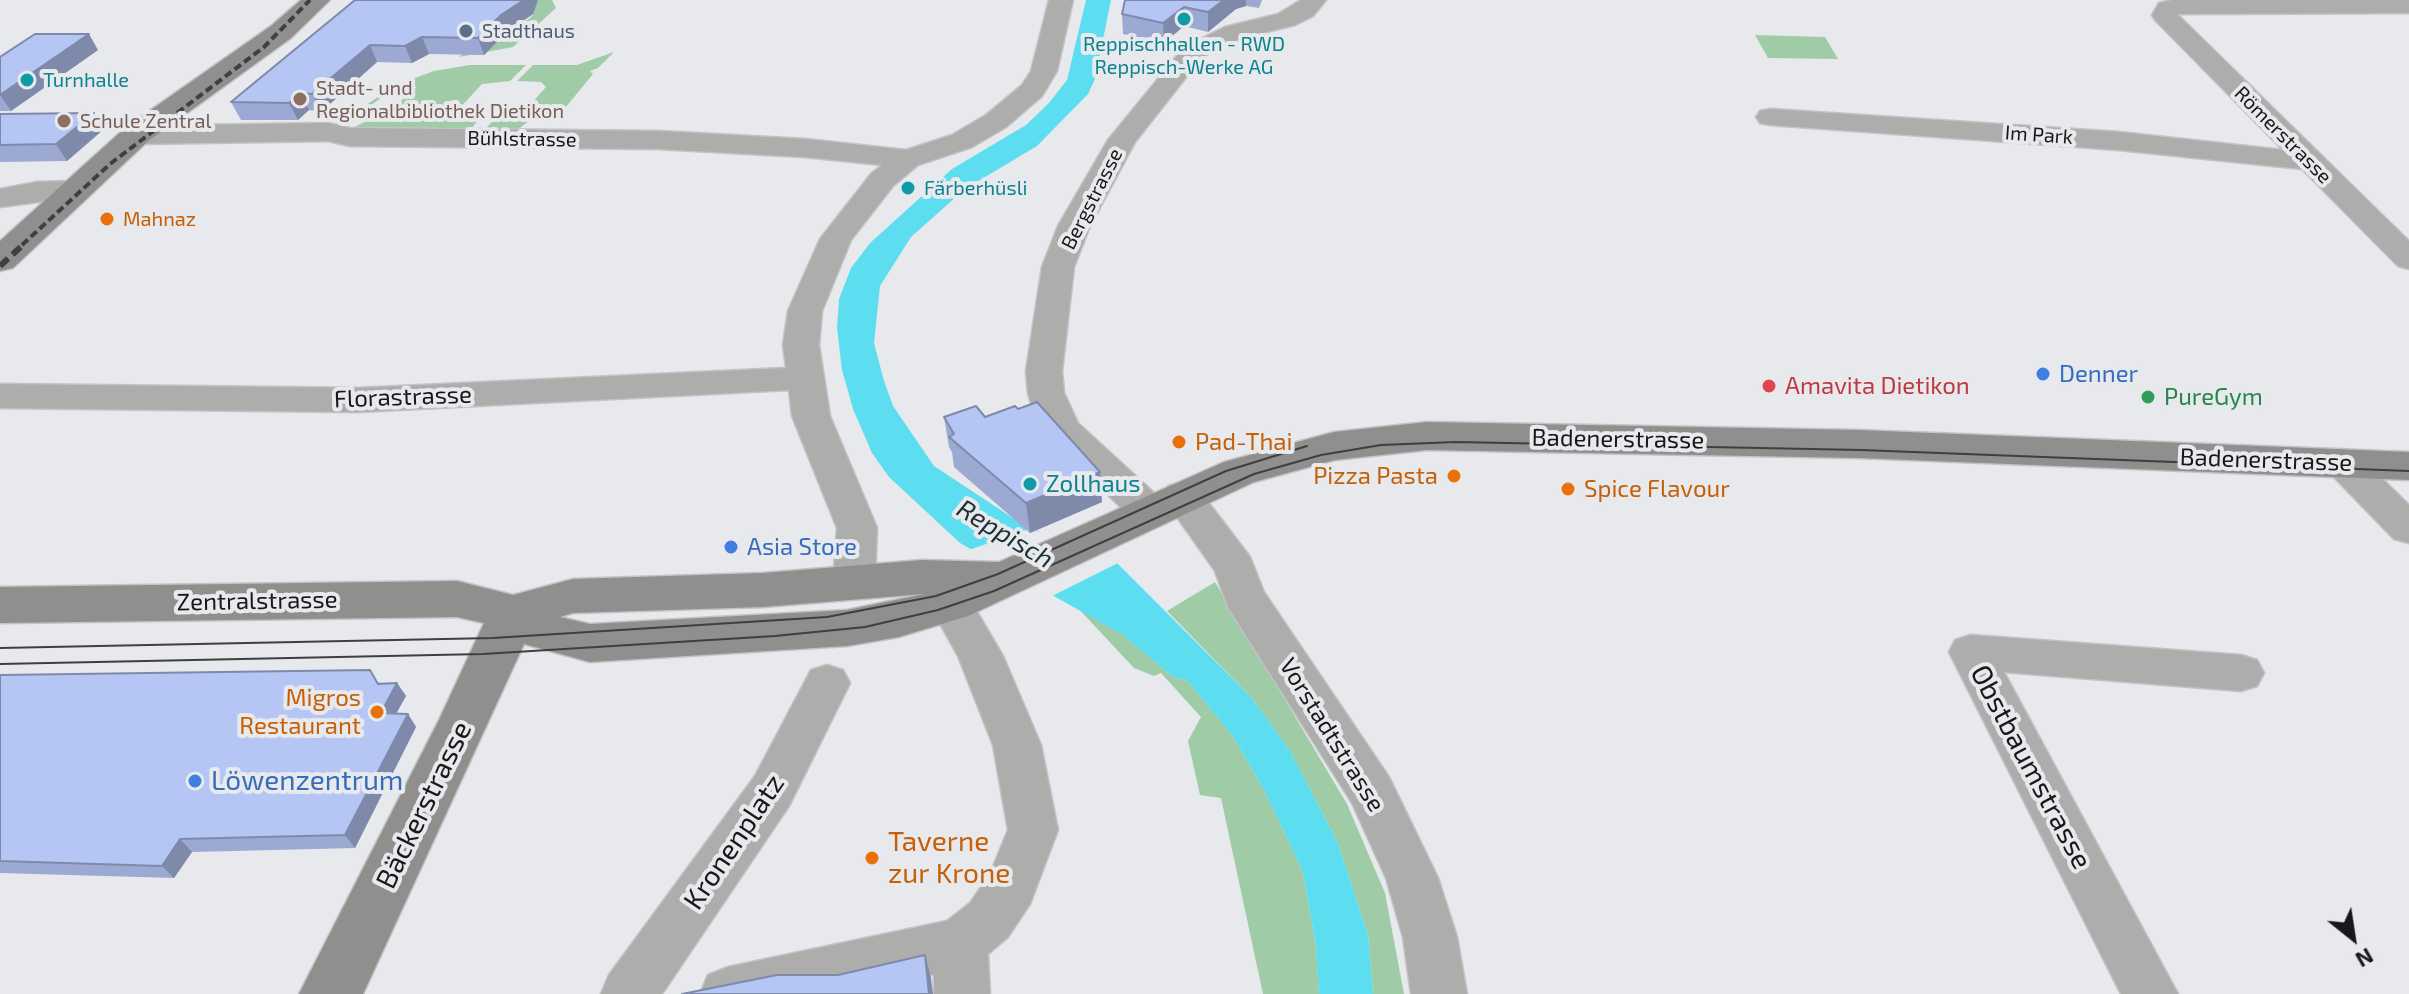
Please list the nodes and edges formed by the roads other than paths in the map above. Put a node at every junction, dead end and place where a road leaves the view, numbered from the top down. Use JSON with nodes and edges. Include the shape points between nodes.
{"nodes":[{"id":1,"x":1061,"y":0,"type":"edge"},
{"id":2,"x":1314,"y":0,"type":"edge"},
{"id":3,"x":2409,"y":6,"type":"edge"},
{"id":4,"x":321,"y":7,"type":"edge"},
{"id":5,"x":1770,"y":117,"type":"dead end"},
{"id":6,"x":136,"y":135,"type":"junction"},
{"id":7,"x":908,"y":159,"type":"junction"},
{"id":8,"x":2308,"y":161,"type":"junction"},
{"id":9,"x":74,"y":190,"type":"junction"},
{"id":10,"x":0,"y":198,"type":"edge"},
{"id":11,"x":2409,"y":259,"type":"edge"},
{"id":12,"x":0,"y":260,"type":"edge"},
{"id":13,"x":805,"y":377,"type":"junction"},
{"id":14,"x":0,"y":396,"type":"edge"},
{"id":15,"x":2342,"y":462,"type":"junction"},
{"id":16,"x":2409,"y":466,"type":"edge"},
{"id":17,"x":1165,"y":504,"type":"junction"},
{"id":18,"x":2409,"y":529,"type":"edge"},
{"id":19,"x":1005,"y":579,"type":"junction"},
{"id":20,"x":0,"y":605,"type":"edge"},
{"id":21,"x":851,"y":605,"type":"junction"},
{"id":22,"x":513,"y":613,"type":"junction"},
{"id":23,"x":958,"y":614,"type":"junction"},
{"id":24,"x":2241,"y":673,"type":"dead end"},
{"id":25,"x":827,"y":683,"type":"dead end"},
{"id":26,"x":962,"y":968,"type":"edge"},
{"id":27,"x":330,"y":994,"type":"edge"},
{"id":28,"x":629,"y":994,"type":"edge"},
{"id":29,"x":728,"y":994,"type":"edge"},
{"id":30,"x":1439,"y":994,"type":"edge"},
{"id":31,"x":2150,"y":994,"type":"edge"}],
"edges":[{"from":1,"to":7,"type":"street","via":[[1044,71],[1032,90],[962,141]]},
{"from":2,"to":17,"type":"street","name":"Bergstrasse","via":[[1286,20],[1234,32],[1193,52],[1122,140],[1074,226],[1058,267],[1044,371],[1053,413],[1085,453]]},
{"from":3,"to":8,"type":"street","name":"Römerstrasse","via":[[2168,8],[2164,15],[2170,22]]},
{"from":4,"to":6,"type":"main road"},
{"from":5,"to":8,"type":"street","name":"Im Park","via":[[2119,141]]},
{"from":6,"to":7,"type":"street","name":"Bühlstrasse","via":[[328,132],[350,137],[658,140]]},
{"from":6,"to":9,"type":"main road"},
{"from":7,"to":13,"type":"street","via":[[882,180],[836,239],[805,311]]},
{"from":8,"to":11,"type":"street","name":"Römerstrasse"},
{"from":9,"to":10,"type":"street"},
{"from":9,"to":12,"type":"main road"},
{"from":13,"to":14,"type":"street","name":"Florastrasse","via":[[358,400]]},
{"from":13,"to":21,"type":"street","via":[[814,424],[857,528]]},
{"from":15,"to":16,"type":"main road","name":"Badenerstrasse"},
{"from":15,"to":17,"type":"main road","name":"Badenerstrasse","via":[[1858,444],[1427,436],[1305,452],[1239,472]]},
{"from":15,"to":18,"type":"street"},
{"from":17,"to":19,"type":"main road","name":"Badenerstrasse"},
{"from":17,"to":30,"type":"street","name":"Vorstadtstrasse","via":[[1235,568],[1243,596],[1372,792],[1412,878],[1430,937]]},
{"from":19,"to":21,"type":"main road","name":"Badenerstrasse","via":[[952,575]]},
{"from":19,"to":23,"type":"main road","name":"Zentralstrasse"},
{"from":20,"to":22,"type":"main road","name":"Zentralstrasse","via":[[457,599]]},
{"from":21,"to":22,"type":"main road","name":"Zentralstrasse","via":[[590,643],[538,630]]},
{"from":21,"to":23,"type":"main road","name":"Zentralstrasse","via":[[899,619]]},
{"from":22,"to":27,"type":"main road","name":"Bäckerstrasse"},
{"from":23,"to":26,"type":"street","via":[[1017,745],[1033,830],[1011,887]]},
{"from":24,"to":31,"type":"street","name":"Obstbaumstrasse","via":[[1971,652]]},
{"from":25,"to":28,"type":"street","name":"Kronenplatz","via":[[772,791]]},
{"from":26,"to":29,"type":"street"}]}
